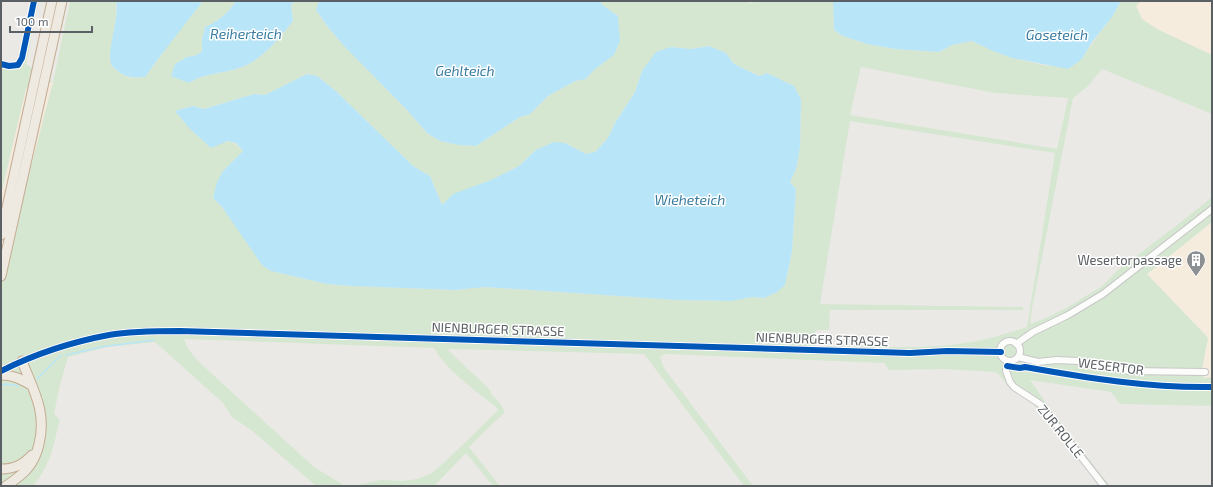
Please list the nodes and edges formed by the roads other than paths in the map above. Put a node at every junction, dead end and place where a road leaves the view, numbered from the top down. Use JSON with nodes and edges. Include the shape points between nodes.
{"nodes":[{"id":1,"x":52,"y":1,"type":"edge"},
{"id":2,"x":62,"y":1,"type":"edge"},
{"id":3,"x":41,"y":76,"type":"junction"},
{"id":4,"x":1212,"y":209,"type":"edge"},
{"id":5,"x":1,"y":235,"type":"edge"},
{"id":6,"x":2,"y":272,"type":"edge"},
{"id":7,"x":1016,"y":344,"type":"junction"},
{"id":8,"x":1000,"y":352,"type":"junction"},
{"id":9,"x":1018,"y":357,"type":"junction"},
{"id":10,"x":22,"y":360,"type":"junction"},
{"id":11,"x":1008,"y":360,"type":"junction"},
{"id":12,"x":1,"y":371,"type":"edge"},
{"id":13,"x":1205,"y":372,"type":"dead end"},
{"id":14,"x":1,"y":375,"type":"edge"},
{"id":15,"x":31,"y":385,"type":"junction"},
{"id":16,"x":38,"y":448,"type":"junction"},
{"id":17,"x":1,"y":469,"type":"edge"},
{"id":18,"x":6,"y":486,"type":"edge"},
{"id":19,"x":1104,"y":486,"type":"edge"}],
"edges":[{"from":1,"to":3,"type":"highway"},
{"from":2,"to":3,"type":"highway"},
{"from":3,"to":5,"type":"highway"},
{"from":3,"to":6,"type":"highway"},
{"from":4,"to":7,"type":"street","via":[[1103,294]]},
{"from":7,"to":8,"type":"street","via":[[1004,343]]},
{"from":7,"to":9,"type":"street","via":[[1020,351]]},
{"from":8,"to":10,"type":"street","name":"NIENBURGER STRASSE","via":[[895,352],[180,331],[110,335],[60,346]]},
{"from":8,"to":11,"type":"street","via":[[1002,357]]},
{"from":9,"to":11,"type":"street"},
{"from":9,"to":13,"type":"street","name":"WESERTOR","via":[[1038,362],[1078,361],[1129,371]]},
{"from":10,"to":12,"type":"street","name":"NIENBURGER STRASSE"},
{"from":10,"to":15,"type":"highway"},
{"from":11,"to":19,"type":"street","name":"ZUR ROLLE","via":[[1006,370],[1010,382],[1040,404]]},
{"from":14,"to":15,"type":"highway","via":[[20,378]]},
{"from":15,"to":16,"type":"highway","via":[[42,419]]},
{"from":16,"to":17,"type":"highway","via":[[26,462],[9,469]]},
{"from":16,"to":18,"type":"highway","via":[[27,469]]}]}
